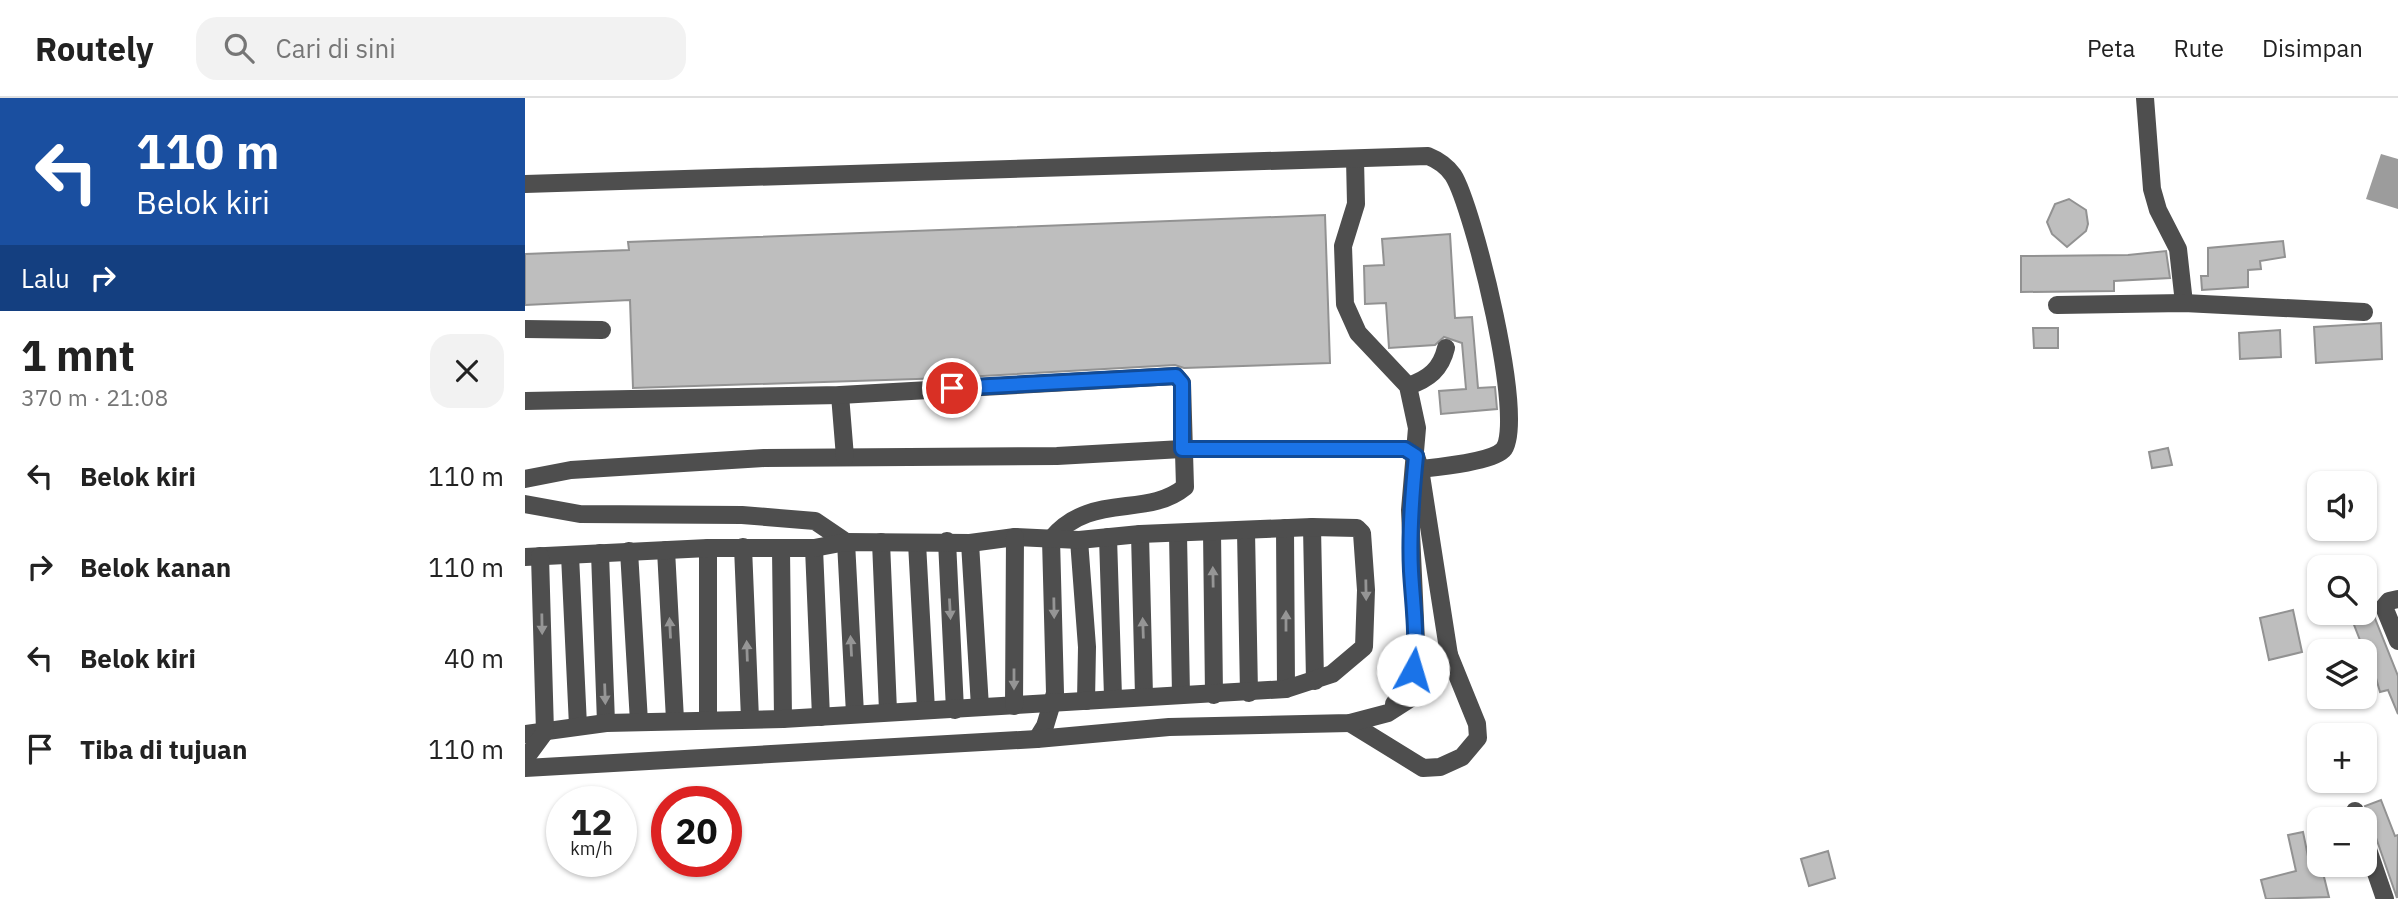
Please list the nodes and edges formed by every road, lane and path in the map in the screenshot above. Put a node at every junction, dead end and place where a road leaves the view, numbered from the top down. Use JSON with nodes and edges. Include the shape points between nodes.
{"nodes":[{"id":1,"x":2145,"y":98,"type":"edge"},
{"id":2,"x":1355,"y":159,"type":"junction"},
{"id":3,"x":525,"y":184,"type":"edge"},
{"id":4,"x":2184,"y":303,"type":"junction"},
{"id":5,"x":2057,"y":304,"type":"dead end"},
{"id":6,"x":2364,"y":312,"type":"dead end"},
{"id":7,"x":525,"y":329,"type":"edge"},
{"id":8,"x":602,"y":330,"type":"dead end"},
{"id":9,"x":1446,"y":348,"type":"dead end"},
{"id":10,"x":1408,"y":386,"type":"junction"},
{"id":11,"x":841,"y":395,"type":"junction"},
{"id":12,"x":525,"y":401,"type":"edge"},
{"id":13,"x":1182,"y":449,"type":"junction"},
{"id":14,"x":845,"y":457,"type":"junction"},
{"id":15,"x":1418,"y":462,"type":"junction"},
{"id":16,"x":525,"y":479,"type":"edge"},
{"id":17,"x":525,"y":504,"type":"edge"},
{"id":18,"x":1313,"y":527,"type":"junction"},
{"id":19,"x":1285,"y":528,"type":"junction"},
{"id":20,"x":1246,"y":530,"type":"junction"},
{"id":21,"x":1212,"y":532,"type":"junction"},
{"id":22,"x":1140,"y":534,"type":"junction"},
{"id":23,"x":1178,"y":534,"type":"junction"},
{"id":24,"x":1015,"y":537,"type":"junction"},
{"id":25,"x":1108,"y":537,"type":"junction"},
{"id":26,"x":1051,"y":539,"type":"junction"},
{"id":27,"x":1079,"y":540,"type":"junction"},
{"id":28,"x":947,"y":541,"type":"junction"},
{"id":29,"x":846,"y":542,"type":"junction"},
{"id":30,"x":881,"y":542,"type":"junction"},
{"id":31,"x":917,"y":543,"type":"junction"},
{"id":32,"x":970,"y":543,"type":"junction"},
{"id":33,"x":743,"y":547,"type":"junction"},
{"id":34,"x":708,"y":548,"type":"junction"},
{"id":35,"x":814,"y":548,"type":"junction"},
{"id":36,"x":781,"y":549,"type":"junction"},
{"id":37,"x":666,"y":550,"type":"junction"},
{"id":38,"x":629,"y":551,"type":"junction"},
{"id":39,"x":600,"y":553,"type":"junction"},
{"id":40,"x":570,"y":555,"type":"junction"},
{"id":41,"x":533,"y":556,"type":"edge"},
{"id":42,"x":2398,"y":599,"type":"edge"},
{"id":43,"x":2398,"y":641,"type":"edge"},
{"id":44,"x":1449,"y":655,"type":"junction"},
{"id":45,"x":1315,"y":681,"type":"junction"},
{"id":46,"x":1286,"y":689,"type":"junction"},
{"id":47,"x":1249,"y":693,"type":"junction"},
{"id":48,"x":1181,"y":695,"type":"junction"},
{"id":49,"x":1214,"y":695,"type":"junction"},
{"id":50,"x":1144,"y":696,"type":"junction"},
{"id":51,"x":1114,"y":697,"type":"junction"},
{"id":52,"x":1086,"y":701,"type":"junction"},
{"id":53,"x":1052,"y":705,"type":"junction"},
{"id":54,"x":1014,"y":706,"type":"junction"},
{"id":55,"x":979,"y":708,"type":"junction"},
{"id":56,"x":926,"y":710,"type":"junction"},
{"id":57,"x":955,"y":710,"type":"junction"},
{"id":58,"x":888,"y":711,"type":"junction"},
{"id":59,"x":1388,"y":713,"type":"junction"},
{"id":60,"x":855,"y":714,"type":"junction"},
{"id":61,"x":821,"y":717,"type":"junction"},
{"id":62,"x":708,"y":719,"type":"junction"},
{"id":63,"x":750,"y":719,"type":"junction"},
{"id":64,"x":783,"y":719,"type":"junction"},
{"id":65,"x":675,"y":720,"type":"junction"},
{"id":66,"x":639,"y":722,"type":"junction"},
{"id":67,"x":605,"y":723,"type":"junction"},
{"id":68,"x":1350,"y":723,"type":"junction"},
{"id":69,"x":578,"y":726,"type":"junction"},
{"id":70,"x":545,"y":732,"type":"junction"},
{"id":71,"x":525,"y":734,"type":"edge"},
{"id":72,"x":1037,"y":739,"type":"junction"},
{"id":73,"x":525,"y":759,"type":"edge"},
{"id":74,"x":525,"y":768,"type":"edge"},
{"id":75,"x":2377,"y":876,"type":"edge"},
{"id":76,"x":2385,"y":899,"type":"edge"}],
"edges":[{"from":1,"to":4,"type":"street","via":[[2152,189],[2178,249]]},
{"from":2,"to":3,"type":"street"},
{"from":2,"to":10,"type":"street","via":[[1356,204],[1343,246],[1345,304],[1358,333]]},
{"from":2,"to":15,"type":"street","via":[[1416,155],[1441,162],[1453,175],[1469,214],[1496,310],[1509,418],[1504,449],[1493,456]]},
{"from":4,"to":5,"type":"street"},
{"from":4,"to":6,"type":"street"},
{"from":7,"to":8,"type":"street"},
{"from":9,"to":10,"type":"street","via":[[1435,372]]},
{"from":10,"to":15,"type":"street"},
{"from":11,"to":12,"type":"street"},
{"from":11,"to":13,"type":"street","via":[[1176,376],[1182,383]]},
{"from":11,"to":14,"type":"street"},
{"from":13,"to":14,"type":"street","via":[[1057,456]]},
{"from":13,"to":15,"type":"street","via":[[1405,449]]},
{"from":13,"to":26,"type":"street","via":[[1185,487],[1174,496],[1097,509],[1060,528]]},
{"from":14,"to":16,"type":"street","via":[[571,470]]},
{"from":15,"to":44,"type":"street"},
{"from":15,"to":59,"type":"street","via":[[1410,510],[1415,655],[1409,684]]},
{"from":17,"to":29,"type":"street","via":[[580,514],[815,521]]},
{"from":18,"to":19,"type":"street"},
{"from":18,"to":45,"type":"street"},
{"from":18,"to":45,"type":"street","one_way":true,"via":[[1356,528],[1362,533],[1366,590],[1364,647],[1332,674]]},
{"from":19,"to":20,"type":"street"},
{"from":46,"to":19,"type":"street","one_way":true},
{"from":20,"to":21,"type":"street"},
{"from":20,"to":47,"type":"street"},
{"from":21,"to":23,"type":"street"},
{"from":49,"to":21,"type":"street","one_way":true},
{"from":22,"to":23,"type":"street"},
{"from":22,"to":25,"type":"street"},
{"from":50,"to":22,"type":"street","one_way":true},
{"from":23,"to":48,"type":"street"},
{"from":24,"to":26,"type":"street"},
{"from":24,"to":32,"type":"street"},
{"from":24,"to":54,"type":"street","one_way":true},
{"from":25,"to":27,"type":"street"},
{"from":25,"to":51,"type":"street"},
{"from":26,"to":27,"type":"street"},
{"from":26,"to":53,"type":"street","one_way":true},
{"from":27,"to":52,"type":"street"},
{"from":28,"to":31,"type":"street"},
{"from":28,"to":32,"type":"street"},
{"from":28,"to":57,"type":"street","one_way":true},
{"from":29,"to":30,"type":"street"},
{"from":29,"to":35,"type":"street"},
{"from":60,"to":29,"type":"street","one_way":true},
{"from":30,"to":31,"type":"street"},
{"from":30,"to":58,"type":"street"},
{"from":31,"to":56,"type":"street"},
{"from":32,"to":55,"type":"street"},
{"from":33,"to":34,"type":"street"},
{"from":33,"to":36,"type":"street"},
{"from":63,"to":33,"type":"street","one_way":true},
{"from":34,"to":37,"type":"street"},
{"from":34,"to":62,"type":"street"},
{"from":35,"to":36,"type":"street"},
{"from":35,"to":61,"type":"street"},
{"from":36,"to":64,"type":"street"},
{"from":37,"to":38,"type":"street"},
{"from":65,"to":37,"type":"street","one_way":true},
{"from":38,"to":39,"type":"street"},
{"from":38,"to":66,"type":"street"},
{"from":39,"to":40,"type":"street"},
{"from":39,"to":67,"type":"street","one_way":true},
{"from":40,"to":41,"type":"street"},
{"from":40,"to":69,"type":"street"},
{"from":41,"to":70,"type":"street","one_way":true},
{"from":42,"to":43,"type":"street","via":[[2384,607]]},
{"from":44,"to":59,"type":"street","via":[[1416,695]]},
{"from":44,"to":68,"type":"street","via":[[1477,724],[1478,738],[1462,757],[1440,767],[1423,768]]},
{"from":45,"to":46,"type":"street"},
{"from":46,"to":47,"type":"street"},
{"from":47,"to":49,"type":"street"},
{"from":48,"to":49,"type":"street"},
{"from":48,"to":50,"type":"street"},
{"from":50,"to":51,"type":"street"},
{"from":51,"to":52,"type":"street"},
{"from":52,"to":53,"type":"street"},
{"from":53,"to":54,"type":"street"},
{"from":53,"to":72,"type":"street"},
{"from":54,"to":55,"type":"street"},
{"from":55,"to":57,"type":"street"},
{"from":56,"to":57,"type":"street"},
{"from":56,"to":58,"type":"street"},
{"from":58,"to":60,"type":"street"},
{"from":59,"to":68,"type":"street"},
{"from":60,"to":61,"type":"street"},
{"from":61,"to":64,"type":"street"},
{"from":62,"to":63,"type":"street"},
{"from":62,"to":65,"type":"street"},
{"from":63,"to":64,"type":"street"},
{"from":65,"to":66,"type":"street"},
{"from":66,"to":67,"type":"street"},
{"from":67,"to":69,"type":"street"},
{"from":68,"to":72,"type":"street","via":[[1169,727]]},
{"from":69,"to":70,"type":"street"},
{"from":70,"to":71,"type":"street"},
{"from":70,"to":73,"type":"street"},
{"from":72,"to":74,"type":"street"},
{"from":75,"to":76,"type":"street"}]}
